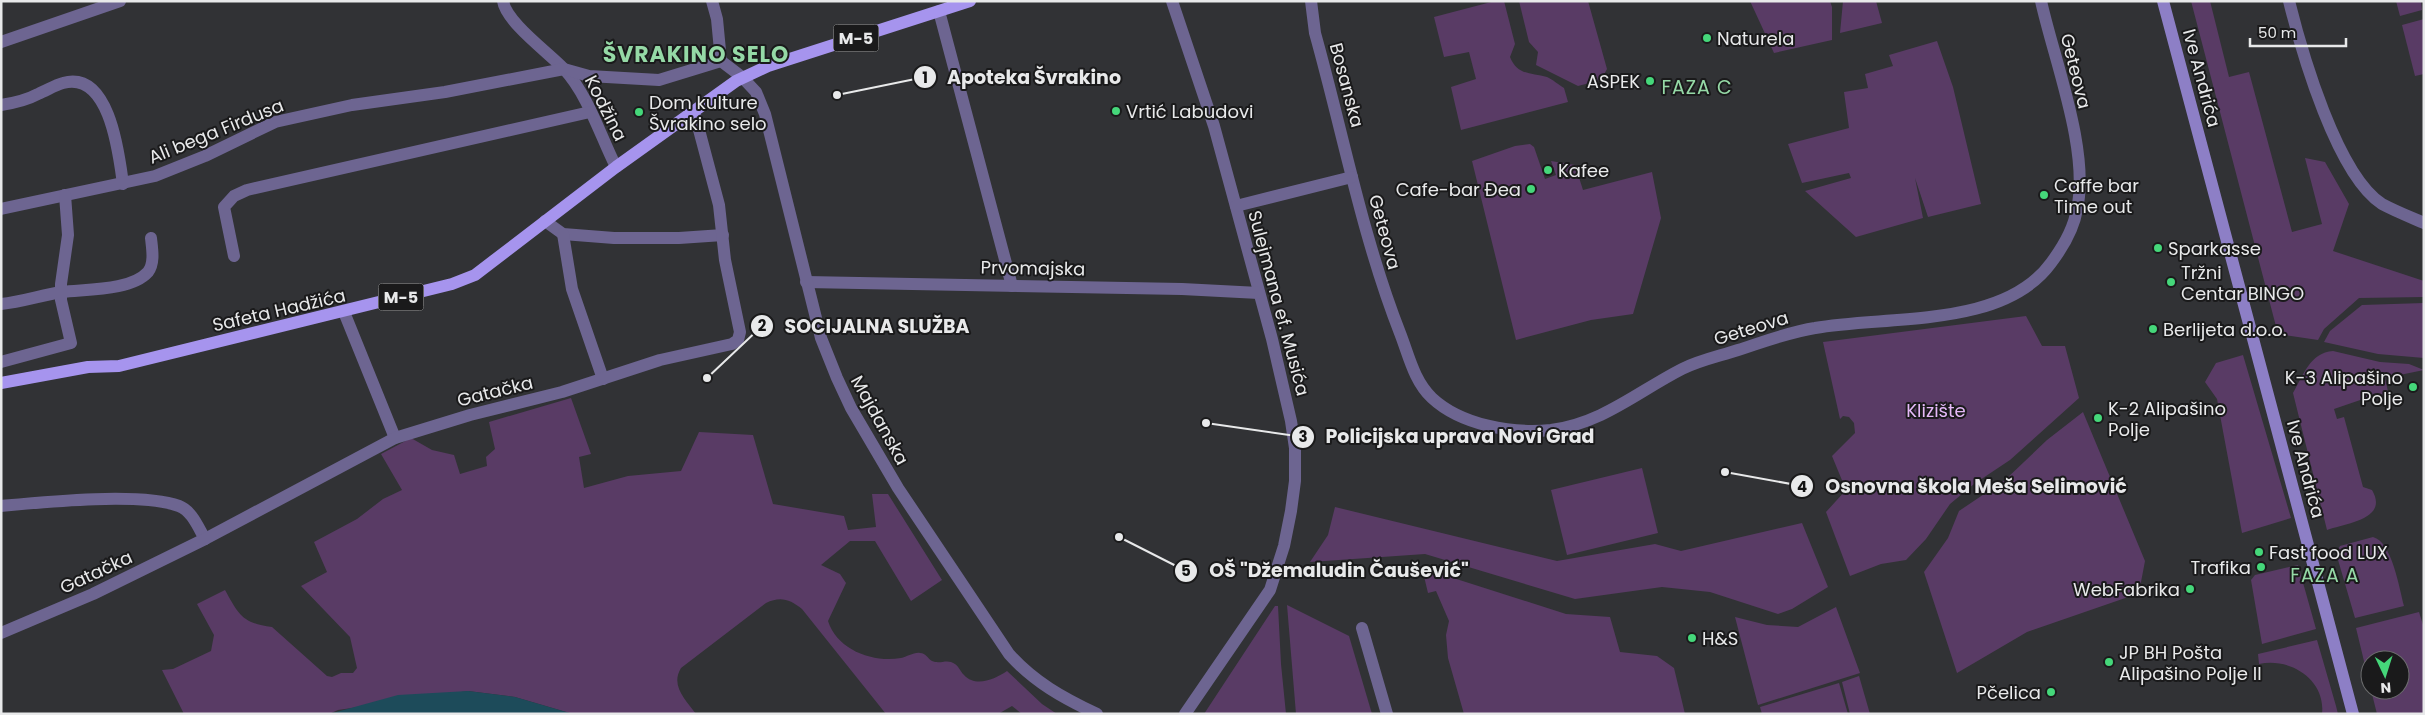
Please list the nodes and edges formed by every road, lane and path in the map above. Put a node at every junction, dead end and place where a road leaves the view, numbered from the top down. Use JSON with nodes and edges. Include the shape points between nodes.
{"nodes":[{"id":1,"x":120,"y":1,"type":"edge"},
{"id":2,"x":712,"y":1,"type":"edge"},
{"id":3,"x":970,"y":1,"type":"edge"},
{"id":4,"x":1172,"y":1,"type":"edge"},
{"id":5,"x":1311,"y":1,"type":"edge"},
{"id":6,"x":2041,"y":1,"type":"edge"},
{"id":7,"x":2164,"y":1,"type":"edge"},
{"id":8,"x":2289,"y":1,"type":"edge"},
{"id":9,"x":502,"y":2,"type":"edge"},
{"id":10,"x":939,"y":11,"type":"junction"},
{"id":11,"x":1,"y":42,"type":"edge"},
{"id":12,"x":720,"y":61,"type":"junction"},
{"id":13,"x":564,"y":69,"type":"junction"},
{"id":14,"x":742,"y":77,"type":"junction"},
{"id":15,"x":1,"y":105,"type":"edge"},
{"id":16,"x":694,"y":111,"type":"junction"},
{"id":17,"x":590,"y":112,"type":"junction"},
{"id":18,"x":616,"y":166,"type":"junction"},
{"id":19,"x":1352,"y":177,"type":"junction"},
{"id":20,"x":123,"y":184,"type":"junction"},
{"id":21,"x":65,"y":195,"type":"junction"},
{"id":22,"x":1236,"y":206,"type":"junction"},
{"id":23,"x":1,"y":209,"type":"edge"},
{"id":24,"x":545,"y":221,"type":"junction"},
{"id":25,"x":2424,"y":223,"type":"edge"},
{"id":26,"x":563,"y":234,"type":"junction"},
{"id":27,"x":723,"y":235,"type":"junction"},
{"id":28,"x":151,"y":238,"type":"dead end"},
{"id":29,"x":234,"y":256,"type":"dead end"},
{"id":30,"x":806,"y":282,"type":"junction"},
{"id":31,"x":1012,"y":286,"type":"junction"},
{"id":32,"x":61,"y":292,"type":"junction"},
{"id":33,"x":1259,"y":293,"type":"junction"},
{"id":34,"x":1,"y":304,"type":"edge"},
{"id":35,"x":344,"y":312,"type":"junction"},
{"id":36,"x":1,"y":362,"type":"edge"},
{"id":37,"x":603,"y":379,"type":"junction"},
{"id":38,"x":1,"y":383,"type":"edge"},
{"id":39,"x":395,"y":438,"type":"junction"},
{"id":40,"x":1,"y":506,"type":"edge"},
{"id":41,"x":205,"y":539,"type":"junction"},
{"id":42,"x":1362,"y":628,"type":"dead end"},
{"id":43,"x":1,"y":633,"type":"edge"},
{"id":44,"x":1097,"y":714,"type":"edge"},
{"id":45,"x":1185,"y":714,"type":"edge"},
{"id":46,"x":1387,"y":714,"type":"edge"},
{"id":47,"x":2353,"y":714,"type":"edge"}],
"edges":[{"from":1,"to":11,"type":"street"},
{"from":2,"to":12,"type":"street","via":[[717,19]]},
{"from":3,"to":10,"type":"main road","name":"Safeta Hadžića","number":"M-5"},
{"from":4,"to":22,"type":"street","name":"Sulejmana ef. Musića","via":[[1214,126]]},
{"from":5,"to":19,"type":"street","name":"Bosanska","via":[[1315,33]]},
{"from":6,"to":19,"type":"street","name":"Geteova","via":[[2077,145],[2080,187],[2074,223],[2050,264],[2029,286],[1976,308],[1814,328],[1767,340],[1694,363],[1624,405],[1590,421],[1551,430],[1491,428],[1435,400],[1419,384],[1381,285]]},
{"from":7,"to":47,"type":"main road","name":"Ive Andrića"},
{"from":8,"to":25,"type":"street","via":[[2333,135],[2360,180],[2381,203]]},
{"from":9,"to":13,"type":"street","name":"Kodžina","via":[[526,34]]},
{"from":10,"to":14,"type":"main road","name":"Safeta Hadžića","number":"M-5"},
{"from":10,"to":31,"type":"street"},
{"from":12,"to":13,"type":"street","via":[[659,80],[589,76]]},
{"from":12,"to":14,"type":"street","name":"Majdanska"},
{"from":13,"to":17,"type":"street","name":"Kodžina","via":[[576,84]]},
{"from":13,"to":20,"type":"street","name":"Ali bega Firdusa","via":[[445,92],[352,105],[276,122],[206,156],[155,176]]},
{"from":14,"to":16,"type":"main road","name":"Safeta Hadžića","number":"M-5"},
{"from":14,"to":30,"type":"street","name":"Majdanska","via":[[756,92],[765,114]]},
{"from":15,"to":20,"type":"street","via":[[25,100],[64,82],[80,82],[94,92],[110,121],[116,136]]},
{"from":16,"to":18,"type":"main road","name":"Safeta Hadžića","number":"M-5"},
{"from":16,"to":27,"type":"street","via":[[719,205]]},
{"from":17,"to":18,"type":"street","name":"Kodžina"},
{"from":17,"to":29,"type":"street","via":[[248,190],[234,196],[224,207]]},
{"from":18,"to":24,"type":"main road","name":"Safeta Hadžića","number":"M-5"},
{"from":19,"to":22,"type":"street"},
{"from":20,"to":21,"type":"street","name":"Ali bega Firdusa"},
{"from":21,"to":23,"type":"street","name":"Ali bega Firdusa"},
{"from":21,"to":32,"type":"street","via":[[68,235]]},
{"from":22,"to":33,"type":"street","name":"Sulejmana ef. Musića"},
{"from":24,"to":26,"type":"street"},
{"from":24,"to":35,"type":"main road","name":"Safeta Hadžića","number":"M-5","via":[[475,275]]},
{"from":26,"to":27,"type":"street","via":[[638,239]]},
{"from":26,"to":37,"type":"street","via":[[572,289]]},
{"from":27,"to":37,"type":"street","name":"Gatačka","via":[[740,332],[738,340]]},
{"from":28,"to":32,"type":"street","via":[[152,261],[148,272],[140,278],[112,287]]},
{"from":30,"to":31,"type":"street","name":"Prvomajska"},
{"from":30,"to":44,"type":"street","name":"Majdanska","via":[[821,338],[851,408],[898,488],[985,621],[1026,672],[1048,689]]},
{"from":31,"to":33,"type":"street","name":"Prvomajska"},
{"from":32,"to":34,"type":"street"},
{"from":32,"to":36,"type":"street","via":[[71,343]]},
{"from":33,"to":45,"type":"street","name":"Sulejmana ef. Musića","via":[[1295,448],[1291,511],[1270,590]]},
{"from":35,"to":38,"type":"main road","name":"Safeta Hadžića","number":"M-5","via":[[119,366],[88,367]]},
{"from":35,"to":39,"type":"street"},
{"from":37,"to":39,"type":"street","name":"Gatačka"},
{"from":39,"to":41,"type":"street","name":"Gatačka"},
{"from":40,"to":41,"type":"street","via":[[120,500],[156,502],[180,506],[191,515]]},
{"from":41,"to":43,"type":"street","name":"Gatačka","via":[[93,594]]},
{"from":42,"to":46,"type":"street"}]}
